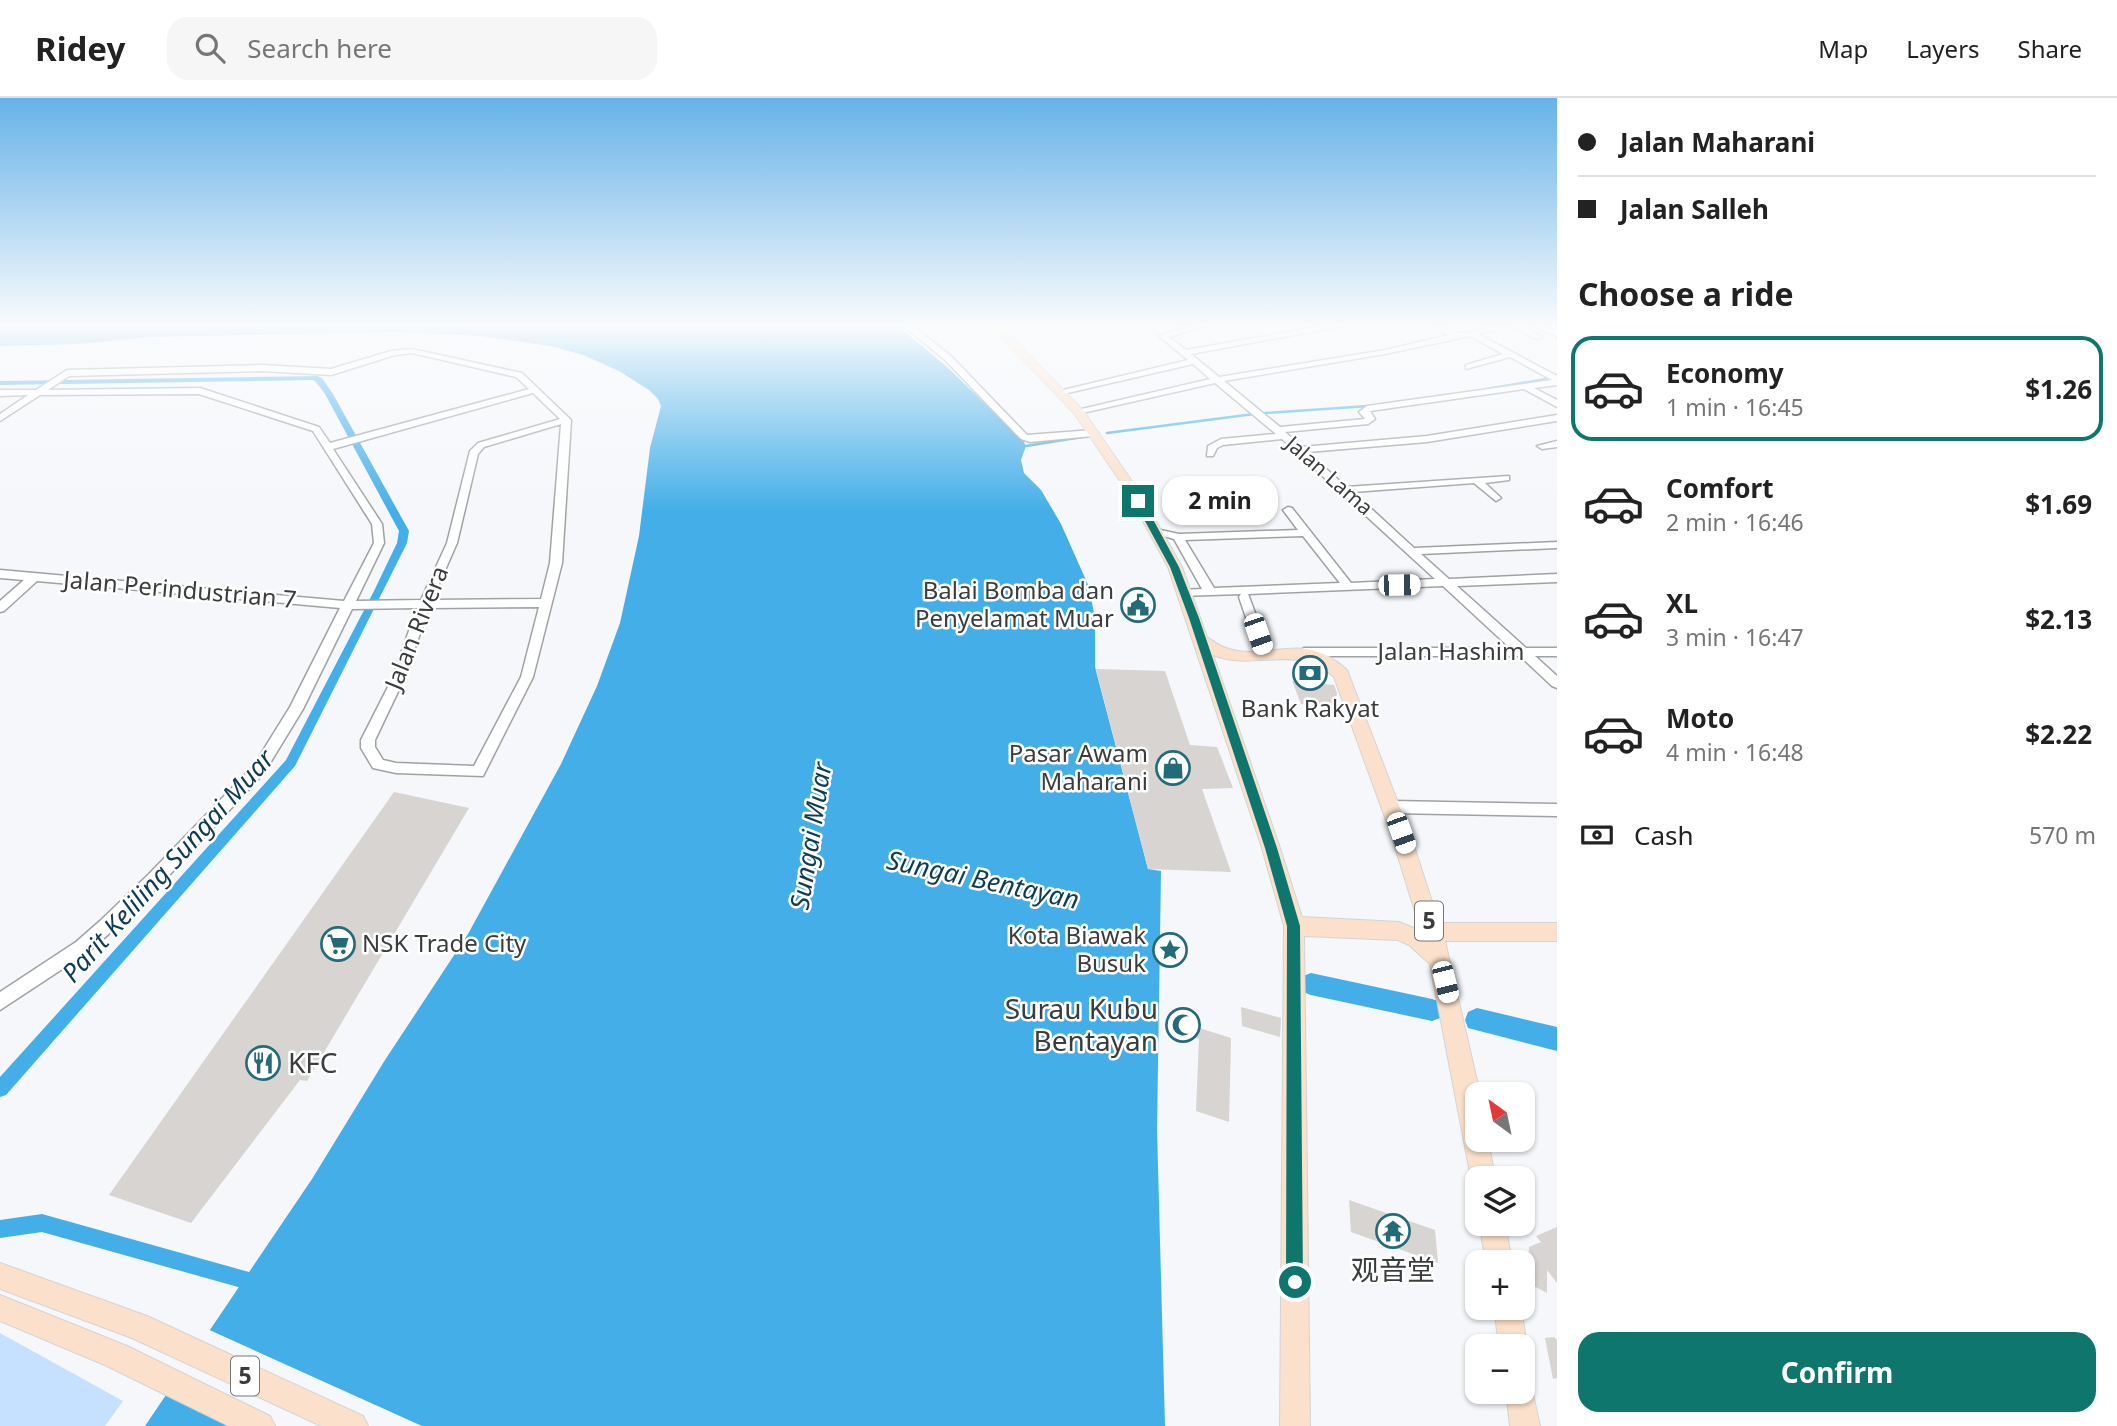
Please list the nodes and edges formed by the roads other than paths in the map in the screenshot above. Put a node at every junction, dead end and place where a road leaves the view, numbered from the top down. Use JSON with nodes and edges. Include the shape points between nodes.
{"nodes":[{"id":1,"x":45,"y":388,"type":"edge"},
{"id":2,"x":534,"y":388,"type":"edge"},
{"id":3,"x":977,"y":388,"type":"edge"},
{"id":4,"x":1055,"y":388,"type":"edge"},
{"id":5,"x":1077,"y":388,"type":"edge"},
{"id":6,"x":1181,"y":388,"type":"edge"},
{"id":7,"x":1226,"y":388,"type":"edge"},
{"id":8,"x":1511,"y":388,"type":"edge"},
{"id":9,"x":1528,"y":388,"type":"edge"},
{"id":10,"x":536,"y":390,"type":"junction"},
{"id":11,"x":1059,"y":392,"type":"junction"},
{"id":12,"x":0,"y":393,"type":"edge"},
{"id":13,"x":35,"y":393,"type":"junction"},
{"id":14,"x":1557,"y":404,"type":"edge"},
{"id":15,"x":1078,"y":411,"type":"junction"},
{"id":16,"x":0,"y":418,"type":"edge"},
{"id":17,"x":1557,"y":418,"type":"edge"},
{"id":18,"x":566,"y":420,"type":"junction"},
{"id":19,"x":1093,"y":433,"type":"junction"},
{"id":20,"x":1280,"y":433,"type":"junction"},
{"id":21,"x":1557,"y":444,"type":"edge"},
{"id":22,"x":1542,"y":446,"type":"dead end"},
{"id":23,"x":328,"y":447,"type":"junction"},
{"id":24,"x":1299,"y":450,"type":"junction"},
{"id":25,"x":1210,"y":454,"type":"dead end"},
{"id":26,"x":1505,"y":478,"type":"dead end"},
{"id":27,"x":1477,"y":481,"type":"junction"},
{"id":28,"x":1345,"y":490,"type":"junction"},
{"id":29,"x":1496,"y":498,"type":"dead end"},
{"id":30,"x":1288,"y":510,"type":"dead end"},
{"id":31,"x":1155,"y":530,"type":"junction"},
{"id":32,"x":1305,"y":533,"type":"junction"},
{"id":33,"x":1178,"y":537,"type":"junction"},
{"id":34,"x":1557,"y":545,"type":"edge"},
{"id":35,"x":1413,"y":551,"type":"junction"},
{"id":36,"x":0,"y":574,"type":"edge"},
{"id":37,"x":34,"y":577,"type":"junction"},
{"id":38,"x":1557,"y":578,"type":"edge"},
{"id":39,"x":1450,"y":584,"type":"junction"},
{"id":40,"x":1348,"y":586,"type":"junction"},
{"id":41,"x":1210,"y":592,"type":"junction"},
{"id":42,"x":1184,"y":593,"type":"junction"},
{"id":43,"x":1245,"y":597,"type":"dead end"},
{"id":44,"x":545,"y":603,"type":"junction"},
{"id":45,"x":354,"y":605,"type":"junction"},
{"id":46,"x":424,"y":606,"type":"junction"},
{"id":47,"x":0,"y":608,"type":"edge"},
{"id":48,"x":1202,"y":641,"type":"junction"},
{"id":49,"x":1304,"y":652,"type":"junction"},
{"id":50,"x":1344,"y":652,"type":"junction"},
{"id":51,"x":1557,"y":652,"type":"edge"},
{"id":52,"x":1264,"y":653,"type":"junction"},
{"id":53,"x":1524,"y":653,"type":"junction"},
{"id":54,"x":1237,"y":655,"type":"junction"},
{"id":55,"x":1341,"y":674,"type":"junction"},
{"id":56,"x":1213,"y":677,"type":"junction"},
{"id":57,"x":1557,"y":683,"type":"edge"},
{"id":58,"x":1392,"y":807,"type":"junction"},
{"id":59,"x":1557,"y":810,"type":"edge"},
{"id":60,"x":1294,"y":926,"type":"junction"},
{"id":61,"x":1432,"y":932,"type":"junction"},
{"id":62,"x":1557,"y":932,"type":"edge"},
{"id":63,"x":1439,"y":959,"type":"junction"},
{"id":64,"x":0,"y":1002,"type":"edge"},
{"id":65,"x":1481,"y":1166,"type":"edge"},
{"id":66,"x":0,"y":1276,"type":"edge"},
{"id":67,"x":0,"y":1308,"type":"edge"},
{"id":68,"x":1522,"y":1404,"type":"edge"},
{"id":69,"x":260,"y":1426,"type":"edge"},
{"id":70,"x":353,"y":1426,"type":"edge"},
{"id":71,"x":1296,"y":1426,"type":"edge"},
{"id":72,"x":1525,"y":1426,"type":"edge"}],
"edges":[{"from":1,"to":13,"type":"street"},
{"from":2,"to":10,"type":"street"},
{"from":3,"to":19,"type":"street","via":[[1024,437]]},
{"from":4,"to":11,"type":"main road"},
{"from":5,"to":11,"type":"street"},
{"from":6,"to":15,"type":"street"},
{"from":7,"to":20,"type":"street","name":"Jalan Lama"},
{"from":8,"to":20,"type":"street","via":[[1367,410],[1368,421]]},
{"from":9,"to":14,"type":"street"},
{"from":10,"to":18,"type":"street"},
{"from":10,"to":23,"type":"street"},
{"from":11,"to":15,"type":"main road"},
{"from":12,"to":13,"type":"street"},
{"from":13,"to":16,"type":"street"},
{"from":13,"to":23,"type":"street","via":[[200,391],[316,429]]},
{"from":15,"to":19,"type":"main road"},
{"from":17,"to":24,"type":"street","via":[[1427,439]]},
{"from":18,"to":44,"type":"street","via":[[556,564]]},
{"from":18,"to":46,"type":"street","name":"Jalan Rivera","via":[[478,447],[473,453],[452,543]]},
{"from":19,"to":31,"type":"main road"},
{"from":20,"to":24,"type":"street","name":"Jalan Lama"},
{"from":20,"to":25,"type":"street","via":[[1221,442]]},
{"from":21,"to":22,"type":"street"},
{"from":23,"to":45,"type":"street","via":[[377,524],[379,543]]},
{"from":24,"to":28,"type":"street","name":"Jalan Lama"},
{"from":26,"to":27,"type":"street"},
{"from":27,"to":28,"type":"street"},
{"from":27,"to":29,"type":"street"},
{"from":28,"to":35,"type":"street","name":"Jalan Lama"},
{"from":30,"to":32,"type":"street"},
{"from":31,"to":33,"type":"street"},
{"from":31,"to":42,"type":"main road"},
{"from":32,"to":33,"type":"street"},
{"from":32,"to":40,"type":"street"},
{"from":33,"to":41,"type":"street"},
{"from":34,"to":35,"type":"street"},
{"from":35,"to":39,"type":"street","name":"Jalan Lama"},
{"from":36,"to":37,"type":"street","name":"Jalan Perindustrian 7"},
{"from":37,"to":45,"type":"street","name":"Jalan Perindustrian 7"},
{"from":37,"to":47,"type":"street"},
{"from":38,"to":39,"type":"street"},
{"from":39,"to":40,"type":"street"},
{"from":39,"to":53,"type":"street","name":"Jalan Lama"},
{"from":40,"to":41,"type":"street"},
{"from":41,"to":42,"type":"street"},
{"from":42,"to":48,"type":"main road"},
{"from":43,"to":52,"type":"street"},
{"from":44,"to":46,"type":"street","name":"Jalan Perindustrian 7"},
{"from":44,"to":46,"type":"street","name":"Jalan Rivera","via":[[527,677],[478,772],[378,764],[368,748]]},
{"from":45,"to":46,"type":"street","name":"Jalan Perindustrian 7"},
{"from":45,"to":64,"type":"street","via":[[259,769],[106,926]]},
{"from":48,"to":54,"type":"main road","via":[[1220,652]]},
{"from":48,"to":56,"type":"main road"},
{"from":49,"to":50,"type":"street","name":"Jalan Hashim"},
{"from":49,"to":52,"type":"main road"},
{"from":49,"to":55,"type":"main road","via":[[1325,660]]},
{"from":50,"to":53,"type":"street","name":"Jalan Hashim"},
{"from":50,"to":55,"type":"street"},
{"from":51,"to":53,"type":"street","name":"Jalan Hashim"},
{"from":52,"to":54,"type":"main road"},
{"from":53,"to":57,"type":"street","name":"Jalan Lama"},
{"from":54,"to":56,"type":"main road","via":[[1220,662]]},
{"from":55,"to":58,"type":"main road","number":"5"},
{"from":56,"to":60,"type":"main road"},
{"from":58,"to":59,"type":"street"},
{"from":58,"to":61,"type":"main road","number":"5"},
{"from":60,"to":63,"type":"main road","number":"5","via":[[1399,931]]},
{"from":60,"to":71,"type":"main road"},
{"from":61,"to":62,"type":"main road","number":"5"},
{"from":61,"to":63,"type":"main road","number":"5"},
{"from":63,"to":65,"type":"main road","number":"5","via":[[1457,1030]]},
{"from":66,"to":70,"type":"main road","number":"5","via":[[137,1326]]},
{"from":67,"to":69,"type":"main road","number":"5","via":[[117,1356]]},
{"from":68,"to":72,"type":"main road"}]}
